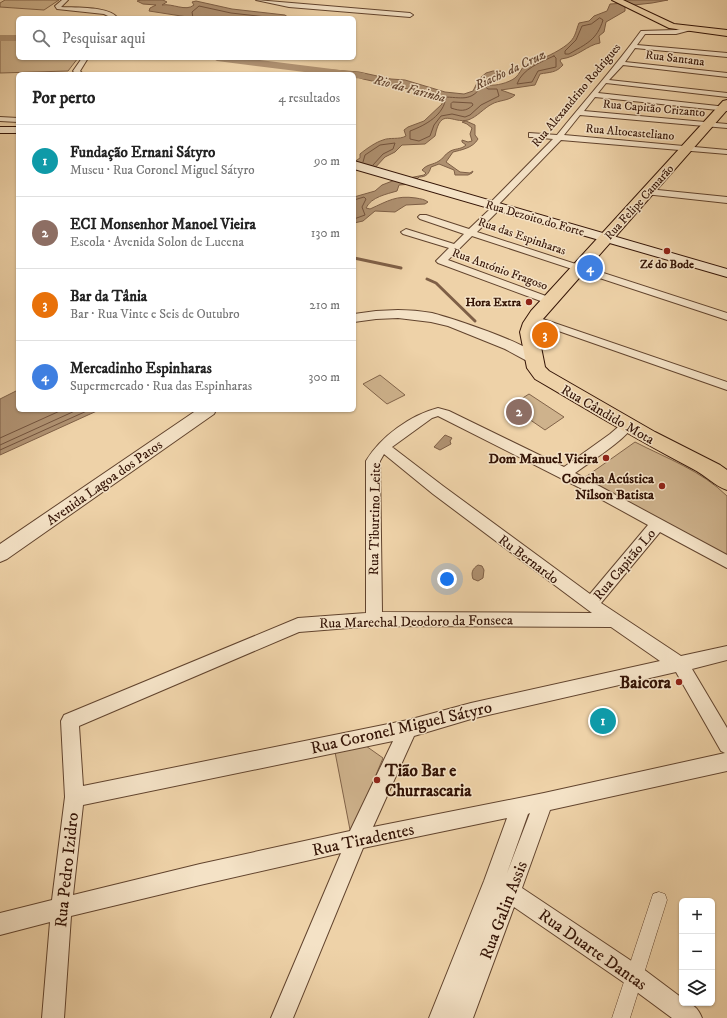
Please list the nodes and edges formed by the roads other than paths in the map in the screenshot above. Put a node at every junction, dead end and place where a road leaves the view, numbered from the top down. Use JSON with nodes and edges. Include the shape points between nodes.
{"nodes":[{"id":1,"x":64,"y":0,"type":"edge"},
{"id":2,"x":259,"y":0,"type":"edge"},
{"id":3,"x":616,"y":0,"type":"edge"},
{"id":4,"x":349,"y":3,"type":"dead end"},
{"id":5,"x":340,"y":11,"type":"junction"},
{"id":6,"x":410,"y":15,"type":"dead end"},
{"id":7,"x":113,"y":16,"type":"edge"},
{"id":8,"x":689,"y":29,"type":"junction"},
{"id":9,"x":727,"y":33,"type":"edge"},
{"id":10,"x":632,"y":46,"type":"junction"},
{"id":11,"x":727,"y":55,"type":"edge"},
{"id":12,"x":84,"y":60,"type":"edge"},
{"id":13,"x":621,"y":63,"type":"junction"},
{"id":14,"x":77,"y":72,"type":"edge"},
{"id":15,"x":727,"y":75,"type":"edge"},
{"id":16,"x":604,"y":81,"type":"junction"},
{"id":17,"x":593,"y":95,"type":"junction"},
{"id":18,"x":727,"y":95,"type":"edge"},
{"id":19,"x":725,"y":107,"type":"edge"},
{"id":20,"x":579,"y":113,"type":"junction"},
{"id":21,"x":0,"y":119,"type":"edge"},
{"id":22,"x":16,"y":120,"type":"edge"},
{"id":23,"x":708,"y":124,"type":"junction"},
{"id":24,"x":727,"y":126,"type":"edge"},
{"id":25,"x":0,"y":130,"type":"edge"},
{"id":26,"x":16,"y":130,"type":"edge"},
{"id":27,"x":532,"y":135,"type":"dead end"},
{"id":28,"x":559,"y":137,"type":"junction"},
{"id":29,"x":686,"y":149,"type":"junction"},
{"id":30,"x":727,"y":152,"type":"edge"},
{"id":31,"x":356,"y":166,"type":"edge"},
{"id":32,"x":648,"y":192,"type":"junction"},
{"id":33,"x":727,"y":200,"type":"edge"},
{"id":34,"x":493,"y":205,"type":"junction"},
{"id":35,"x":423,"y":217,"type":"dead end"},
{"id":36,"x":406,"y":232,"type":"dead end"},
{"id":37,"x":471,"y":232,"type":"junction"},
{"id":38,"x":606,"y":238,"type":"junction"},
{"id":39,"x":455,"y":247,"type":"junction"},
{"id":40,"x":441,"y":261,"type":"joint"},
{"id":41,"x":579,"y":269,"type":"junction"},
{"id":42,"x":727,"y":273,"type":"edge"},
{"id":43,"x":550,"y":301,"type":"junction"},
{"id":44,"x":356,"y":318,"type":"edge"},
{"id":45,"x":727,"y":318,"type":"edge"},
{"id":46,"x":529,"y":340,"type":"junction"},
{"id":47,"x":727,"y":386,"type":"edge"},
{"id":48,"x":205,"y":412,"type":"edge"},
{"id":49,"x":628,"y":426,"type":"junction"},
{"id":50,"x":384,"y":447,"type":"junction"},
{"id":51,"x":564,"y":474,"type":"junction"},
{"id":52,"x":727,"y":482,"type":"edge"},
{"id":53,"x":658,"y":524,"type":"junction"},
{"id":54,"x":0,"y":554,"type":"edge"},
{"id":55,"x":727,"y":562,"type":"edge"},
{"id":56,"x":591,"y":604,"type":"junction"},
{"id":57,"x":374,"y":619,"type":"junction"},
{"id":58,"x":614,"y":620,"type":"junction"},
{"id":59,"x":727,"y":653,"type":"edge"},
{"id":60,"x":680,"y":664,"type":"junction"},
{"id":61,"x":70,"y":721,"type":"joint"},
{"id":62,"x":408,"y":729,"type":"junction"},
{"id":63,"x":727,"y":745,"type":"edge"},
{"id":64,"x":727,"y":762,"type":"edge"},
{"id":65,"x":74,"y":797,"type":"junction"},
{"id":66,"x":544,"y":802,"type":"junction"},
{"id":67,"x":521,"y":806,"type":"junction"},
{"id":68,"x":357,"y":839,"type":"junction"},
{"id":69,"x":502,"y":887,"type":"junction"},
{"id":70,"x":658,"y":900,"type":"dead end"},
{"id":71,"x":61,"y":908,"type":"junction"},
{"id":72,"x":0,"y":924,"type":"edge"},
{"id":73,"x":634,"y":976,"type":"junction"},
{"id":74,"x":53,"y":1018,"type":"edge"},
{"id":75,"x":282,"y":1018,"type":"edge"},
{"id":76,"x":440,"y":1018,"type":"edge"},
{"id":77,"x":462,"y":1018,"type":"edge"},
{"id":78,"x":621,"y":1018,"type":"edge"},
{"id":79,"x":691,"y":1018,"type":"edge"}],
"edges":[{"from":1,"to":7,"type":"street","via":[[58,8],[105,12]]},
{"from":2,"to":5,"type":"street"},
{"from":3,"to":8,"type":"main road","via":[[668,24]]},
{"from":4,"to":5,"type":"street"},
{"from":5,"to":6,"type":"street"},
{"from":8,"to":9,"type":"main road"},
{"from":8,"to":10,"type":"street","name":"Rua Alexandrino Rodrigues","via":[[676,32],[643,32]]},
{"from":10,"to":11,"type":"street"},
{"from":10,"to":13,"type":"street","name":"Rua Alexandrino Rodrigues"},
{"from":12,"to":14,"type":"street"},
{"from":13,"to":15,"type":"street","name":"Rua Santana"},
{"from":13,"to":16,"type":"street","name":"Rua Alexandrino Rodrigues"},
{"from":16,"to":17,"type":"street","name":"Rua Alexandrino Rodrigues"},
{"from":16,"to":18,"type":"street"},
{"from":17,"to":19,"type":"street"},
{"from":17,"to":20,"type":"street","name":"Rua Alexandrino Rodrigues"},
{"from":19,"to":23,"type":"main road","name":"Rua Felipe Camarão"},
{"from":20,"to":23,"type":"street","name":"Rua Capitão Crizanto"},
{"from":20,"to":28,"type":"street","name":"Rua Alexandrino Rodrigues"},
{"from":21,"to":22,"type":"street"},
{"from":23,"to":24,"type":"street","name":"Rua Capitão Crizanto"},
{"from":23,"to":29,"type":"main road","name":"Rua Felipe Camarão"},
{"from":25,"to":26,"type":"main road"},
{"from":27,"to":28,"type":"street","name":"Rua Altocasteliano"},
{"from":28,"to":29,"type":"street","name":"Rua Altocasteliano"},
{"from":28,"to":34,"type":"street","name":"Rua Alexandrino Rodrigues"},
{"from":29,"to":30,"type":"street","name":"Rua Altocasteliano"},
{"from":29,"to":32,"type":"main road","name":"Rua Felipe Camarão"},
{"from":31,"to":34,"type":"main road","name":"Rua Dezoito do Forte"},
{"from":32,"to":33,"type":"street"},
{"from":32,"to":38,"type":"main road","name":"Rua Felipe Camarão"},
{"from":34,"to":37,"type":"street","name":"Rua Alexandrino Rodrigues","via":[[493,211]]},
{"from":34,"to":38,"type":"main road","name":"Rua Dezoito do Forte"},
{"from":35,"to":37,"type":"street","name":"Rua das Espinharas"},
{"from":36,"to":39,"type":"street"},
{"from":37,"to":39,"type":"street","name":"Rua Alexandrino Rodrigues"},
{"from":37,"to":41,"type":"street","name":"Rua das Espinharas"},
{"from":38,"to":41,"type":"main road","name":"Rua Felipe Camarão"},
{"from":38,"to":42,"type":"main road","name":"Rua Dezoito do Forte"},
{"from":39,"to":40,"type":"street","name":"Rua Alexandrino Rodrigues"},
{"from":40,"to":43,"type":"street","name":"Rua António Fragoso"},
{"from":41,"to":43,"type":"main road","name":"Rua Felipe Camarão"},
{"from":41,"to":45,"type":"street","name":"Rua das Espinharas"},
{"from":43,"to":46,"type":"main road","name":"Rua Felipe Camarão"},
{"from":44,"to":46,"type":"street","via":[[380,314],[422,315],[501,341]]},
{"from":46,"to":47,"type":"street"},
{"from":46,"to":49,"type":"main road","name":"Rua Cândido Mota","via":[[536,368],[542,375]]},
{"from":48,"to":54,"type":"street","name":"Avenida Lagoa dos Patos"},
{"from":49,"to":51,"type":"street"},
{"from":49,"to":52,"type":"main road","name":"Rua Cândido Mota","via":[[713,470]]},
{"from":50,"to":51,"type":"street","name":"Rua Tiburtino Leite","via":[[428,415],[438,412]]},
{"from":50,"to":56,"type":"street","name":"Ru Bernardo"},
{"from":50,"to":57,"type":"street","name":"Rua Tiburtino Leite","via":[[376,455],[373,468]]},
{"from":51,"to":53,"type":"street"},
{"from":53,"to":55,"type":"street"},
{"from":53,"to":56,"type":"street","name":"Rua Capitão Lo"},
{"from":56,"to":58,"type":"street","name":"Ru Bernardo"},
{"from":57,"to":58,"type":"street","name":"Rua Marechal Deodoro da Fonseca"},
{"from":57,"to":61,"type":"street","name":"Rua Marechal Deodoro da Fonseca","via":[[309,623],[288,628]]},
{"from":58,"to":60,"type":"street","name":"Ru Bernardo"},
{"from":59,"to":60,"type":"street","name":"Rua Coronel Miguel Sátyro"},
{"from":60,"to":62,"type":"street","name":"Rua Coronel Miguel Sátyro","via":[[470,711]]},
{"from":60,"to":63,"type":"street"},
{"from":61,"to":65,"type":"street","name":"Rua Pedro Izidro"},
{"from":62,"to":65,"type":"street","name":"Rua Coronel Miguel Sátyro"},
{"from":62,"to":68,"type":"street"},
{"from":64,"to":66,"type":"street","name":"Rua Tiradentes"},
{"from":65,"to":71,"type":"street","name":"Rua Pedro Izidro"},
{"from":66,"to":67,"type":"street","name":"Rua Tiradentes"},
{"from":66,"to":69,"type":"street","name":"Rua Galin Assis"},
{"from":67,"to":68,"type":"street","name":"Rua Tiradentes"},
{"from":67,"to":69,"type":"street","name":"Rua Galin Assis"},
{"from":68,"to":71,"type":"street","name":"Rua Tiradentes"},
{"from":68,"to":75,"type":"street"},
{"from":69,"to":73,"type":"street","name":"Rua Duarte Dantas"},
{"from":69,"to":76,"type":"street","name":"Rua Galin Assis"},
{"from":69,"to":77,"type":"street","name":"Rua Galin Assis"},
{"from":70,"to":73,"type":"street"},
{"from":71,"to":72,"type":"street","name":"Rua Tiradentes"},
{"from":71,"to":74,"type":"street","name":"Rua Pedro Izidro"},
{"from":73,"to":78,"type":"street"},
{"from":73,"to":79,"type":"street","name":"Rua Duarte Dantas"}]}
